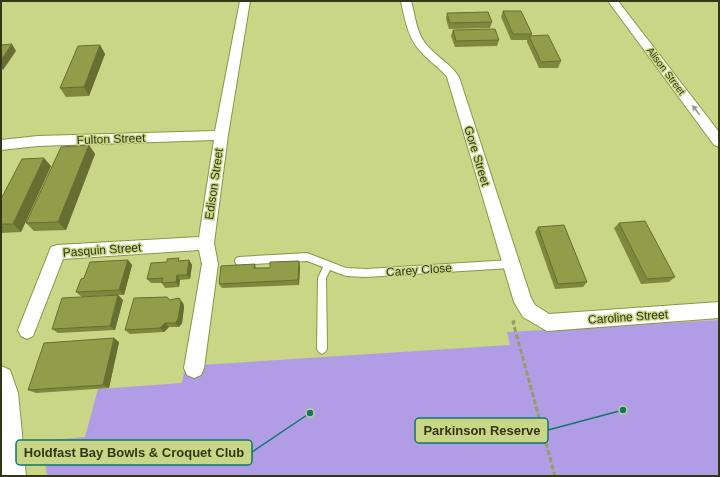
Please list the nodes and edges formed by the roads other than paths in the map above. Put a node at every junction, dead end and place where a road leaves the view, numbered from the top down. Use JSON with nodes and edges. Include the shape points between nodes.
{"nodes":[{"id":1,"x":245,"y":1,"type":"edge"},
{"id":2,"x":406,"y":1,"type":"edge"},
{"id":3,"x":613,"y":1,"type":"edge"},
{"id":4,"x":714,"y":127,"type":"edge"},
{"id":5,"x":221,"y":135,"type":"junction"},
{"id":6,"x":719,"y":142,"type":"edge"},
{"id":7,"x":1,"y":145,"type":"edge"},
{"id":8,"x":206,"y":243,"type":"junction"},
{"id":9,"x":239,"y":261,"type":"dead end"},
{"id":10,"x":511,"y":264,"type":"junction"},
{"id":11,"x":328,"y":266,"type":"junction"},
{"id":12,"x":719,"y":310,"type":"edge"},
{"id":13,"x":534,"y":315,"type":"joint"},
{"id":14,"x":27,"y":330,"type":"dead end"},
{"id":15,"x":322,"y":349,"type":"dead end"},
{"id":16,"x":194,"y":368,"type":"dead end"},
{"id":17,"x":1,"y":378,"type":"edge"},
{"id":18,"x":7,"y":459,"type":"edge"}],
"edges":[{"from":1,"to":5,"type":"street","name":"Edison Street"},
{"from":2,"to":10,"type":"street","name":"Gore Street","via":[[416,38],[423,48],[446,66],[453,77]]},
{"from":4,"to":3,"type":"street","name":"Alison Street","one_way":true},
{"from":4,"to":6,"type":"street","name":"Alison Street"},
{"from":5,"to":7,"type":"street","name":"Fulton Street","via":[[38,141]]},
{"from":5,"to":8,"type":"street","name":"Edison Street"},
{"from":8,"to":14,"type":"street","name":"Pasquin Street","via":[[57,252]]},
{"from":8,"to":16,"type":"street","name":"Edison Street","via":[[210,264]]},
{"from":9,"to":11,"type":"lane","name":"Carey Close","via":[[307,257]]},
{"from":10,"to":11,"type":"lane","name":"Carey Close","via":[[366,273],[346,272]]},
{"from":10,"to":13,"type":"street","name":"Gore Street","via":[[523,302]]},
{"from":11,"to":15,"type":"lane","via":[[322,278]]},
{"from":12,"to":13,"type":"street","name":"Caroline Street","via":[[547,323]]},
{"from":17,"to":18,"type":"main road"}]}
